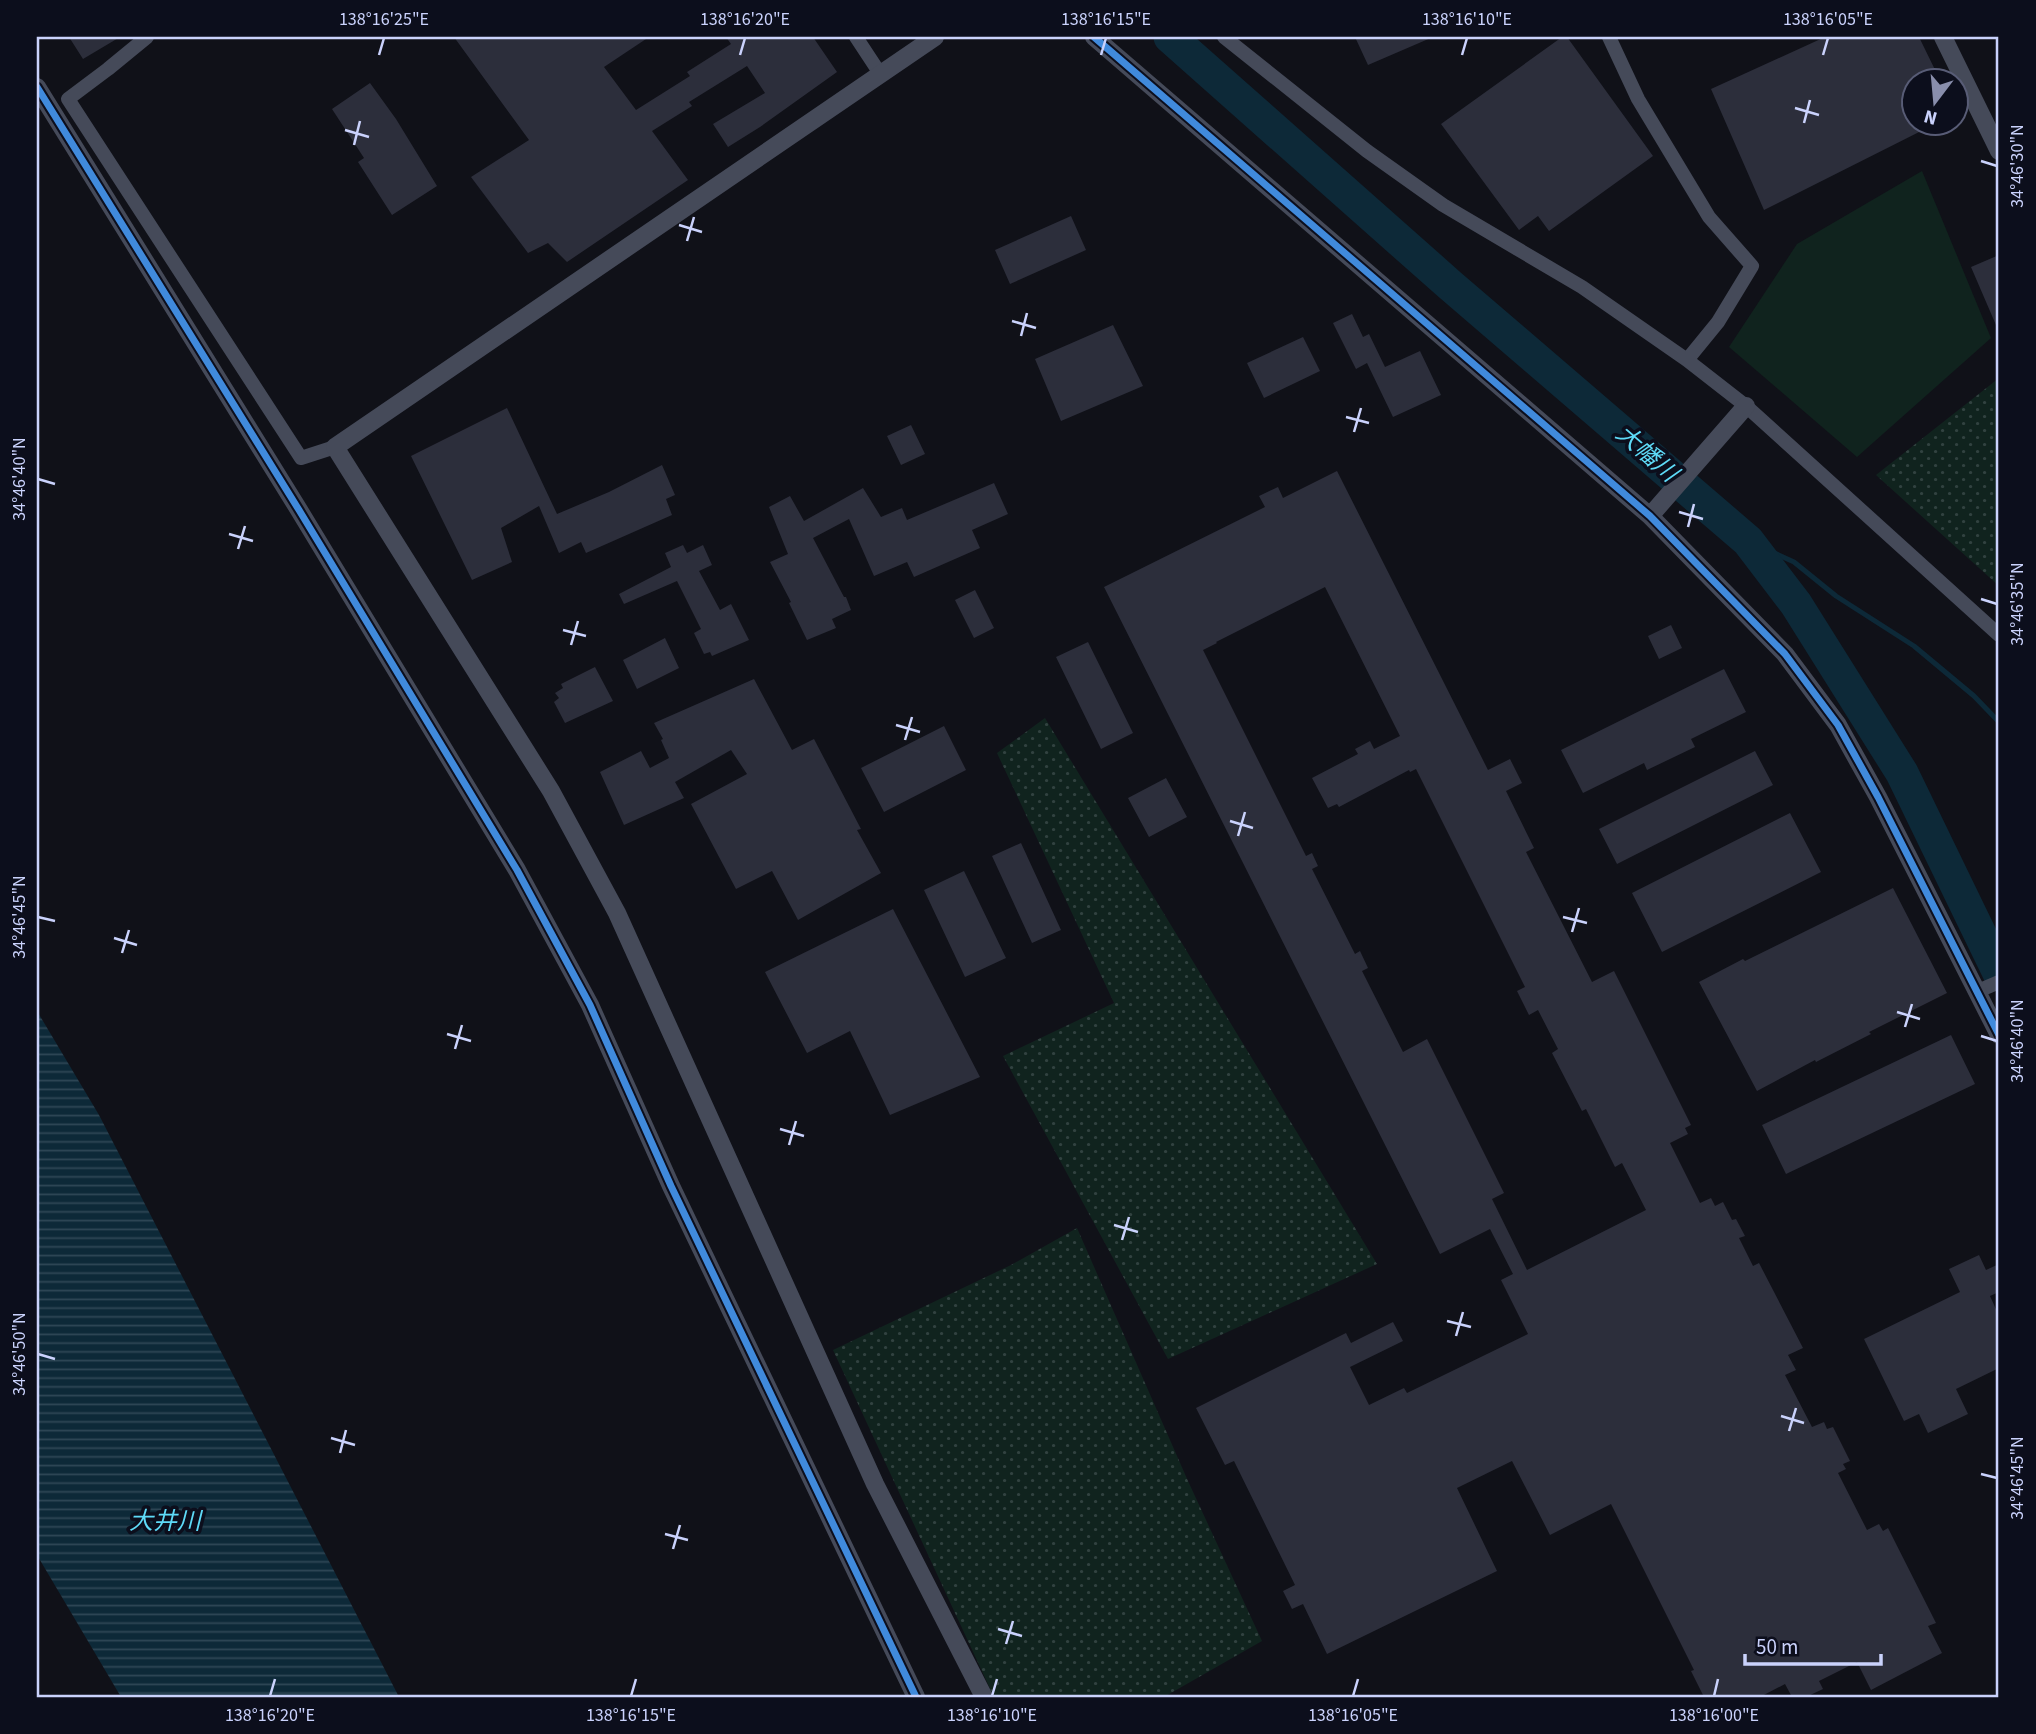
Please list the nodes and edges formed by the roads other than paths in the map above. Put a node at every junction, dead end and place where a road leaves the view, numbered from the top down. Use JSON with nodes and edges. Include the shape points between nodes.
{"nodes":[{"id":1,"x":147,"y":37,"type":"edge"},
{"id":2,"x":856,"y":37,"type":"edge"},
{"id":3,"x":935,"y":37,"type":"edge"},
{"id":4,"x":1094,"y":37,"type":"edge"},
{"id":5,"x":1224,"y":37,"type":"edge"},
{"id":6,"x":1609,"y":37,"type":"edge"},
{"id":7,"x":1942,"y":37,"type":"edge"},
{"id":8,"x":881,"y":75,"type":"junction"},
{"id":9,"x":37,"y":86,"type":"edge"},
{"id":10,"x":1999,"y":151,"type":"edge"},
{"id":11,"x":1687,"y":360,"type":"junction"},
{"id":12,"x":1746,"y":406,"type":"junction"},
{"id":13,"x":335,"y":447,"type":"junction"},
{"id":14,"x":1650,"y":516,"type":"junction"},
{"id":15,"x":1999,"y":635,"type":"edge"},
{"id":16,"x":1999,"y":982,"type":"edge"},
{"id":17,"x":1978,"y":991,"type":"junction"},
{"id":18,"x":1999,"y":1035,"type":"edge"},
{"id":19,"x":916,"y":1697,"type":"edge"},
{"id":20,"x":984,"y":1697,"type":"edge"}],
"edges":[{"from":1,"to":13,"type":"street","via":[[68,99],[301,458]]},
{"from":2,"to":8,"type":"street"},
{"from":3,"to":8,"type":"street"},
{"from":4,"to":14,"type":"street"},
{"from":5,"to":11,"type":"street","via":[[1443,205],[1582,287]]},
{"from":6,"to":11,"type":"street","via":[[1638,99],[1709,217],[1752,267],[1718,322]]},
{"from":7,"to":10,"type":"street"},
{"from":8,"to":13,"type":"street"},
{"from":9,"to":19,"type":"street","via":[[314,533],[530,895],[590,1005],[671,1186]]},
{"from":11,"to":12,"type":"street"},
{"from":12,"to":14,"type":"street"},
{"from":12,"to":15,"type":"street"},
{"from":13,"to":20,"type":"street","via":[[590,859],[875,1484]]},
{"from":14,"to":17,"type":"street","via":[[1785,653],[1838,725]]},
{"from":16,"to":17,"type":"street"},
{"from":17,"to":18,"type":"street"}]}
